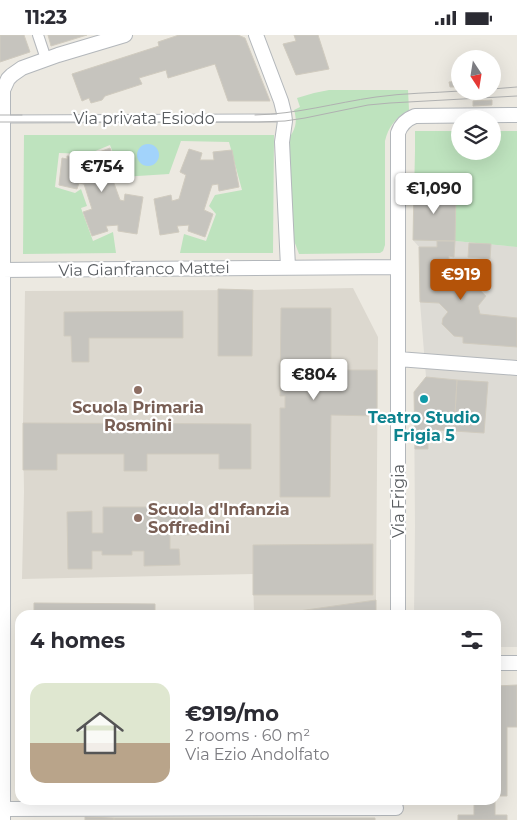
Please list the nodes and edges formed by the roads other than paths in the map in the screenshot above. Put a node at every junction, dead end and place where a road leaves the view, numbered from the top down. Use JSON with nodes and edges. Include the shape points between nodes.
{"nodes":[{"id":1,"x":38,"y":35,"type":"edge"},
{"id":2,"x":126,"y":35,"type":"edge"},
{"id":3,"x":256,"y":35,"type":"edge"},
{"id":4,"x":46,"y":59,"type":"junction"},
{"id":5,"x":517,"y":115,"type":"edge"},
{"id":6,"x":285,"y":118,"type":"junction"},
{"id":7,"x":2,"y":119,"type":"edge"},
{"id":8,"x":288,"y":267,"type":"junction"},
{"id":9,"x":398,"y":267,"type":"junction"},
{"id":10,"x":2,"y":270,"type":"edge"},
{"id":11,"x":398,"y":359,"type":"junction"},
{"id":12,"x":517,"y":368,"type":"edge"},
{"id":13,"x":398,"y":610,"type":"edge"},
{"id":14,"x":501,"y":663,"type":"edge"},
{"id":15,"x":517,"y":663,"type":"edge"},
{"id":16,"x":396,"y":809,"type":"edge"},
{"id":17,"x":2,"y":812,"type":"edge"}],
"edges":[{"from":1,"to":4,"type":"street"},
{"from":2,"to":4,"type":"street"},
{"from":3,"to":6,"type":"street"},
{"from":4,"to":7,"type":"street","via":[[22,68],[8,79],[3,90]]},
{"from":5,"to":9,"type":"street","name":"Via Frigia","via":[[420,115],[403,123],[397,137]]},
{"from":6,"to":7,"type":"lane","name":"Via privata Esiodo"},
{"from":6,"to":8,"type":"street","via":[[282,142]]},
{"from":7,"to":10,"type":"street"},
{"from":8,"to":9,"type":"street","name":"Via Gianfranco Mattei"},
{"from":8,"to":10,"type":"street","name":"Via Gianfranco Mattei"},
{"from":9,"to":11,"type":"street","name":"Via Frigia"},
{"from":10,"to":17,"type":"street"},
{"from":11,"to":12,"type":"street"},
{"from":11,"to":13,"type":"street","name":"Via Frigia"},
{"from":14,"to":15,"type":"street"},
{"from":16,"to":17,"type":"street"}]}
